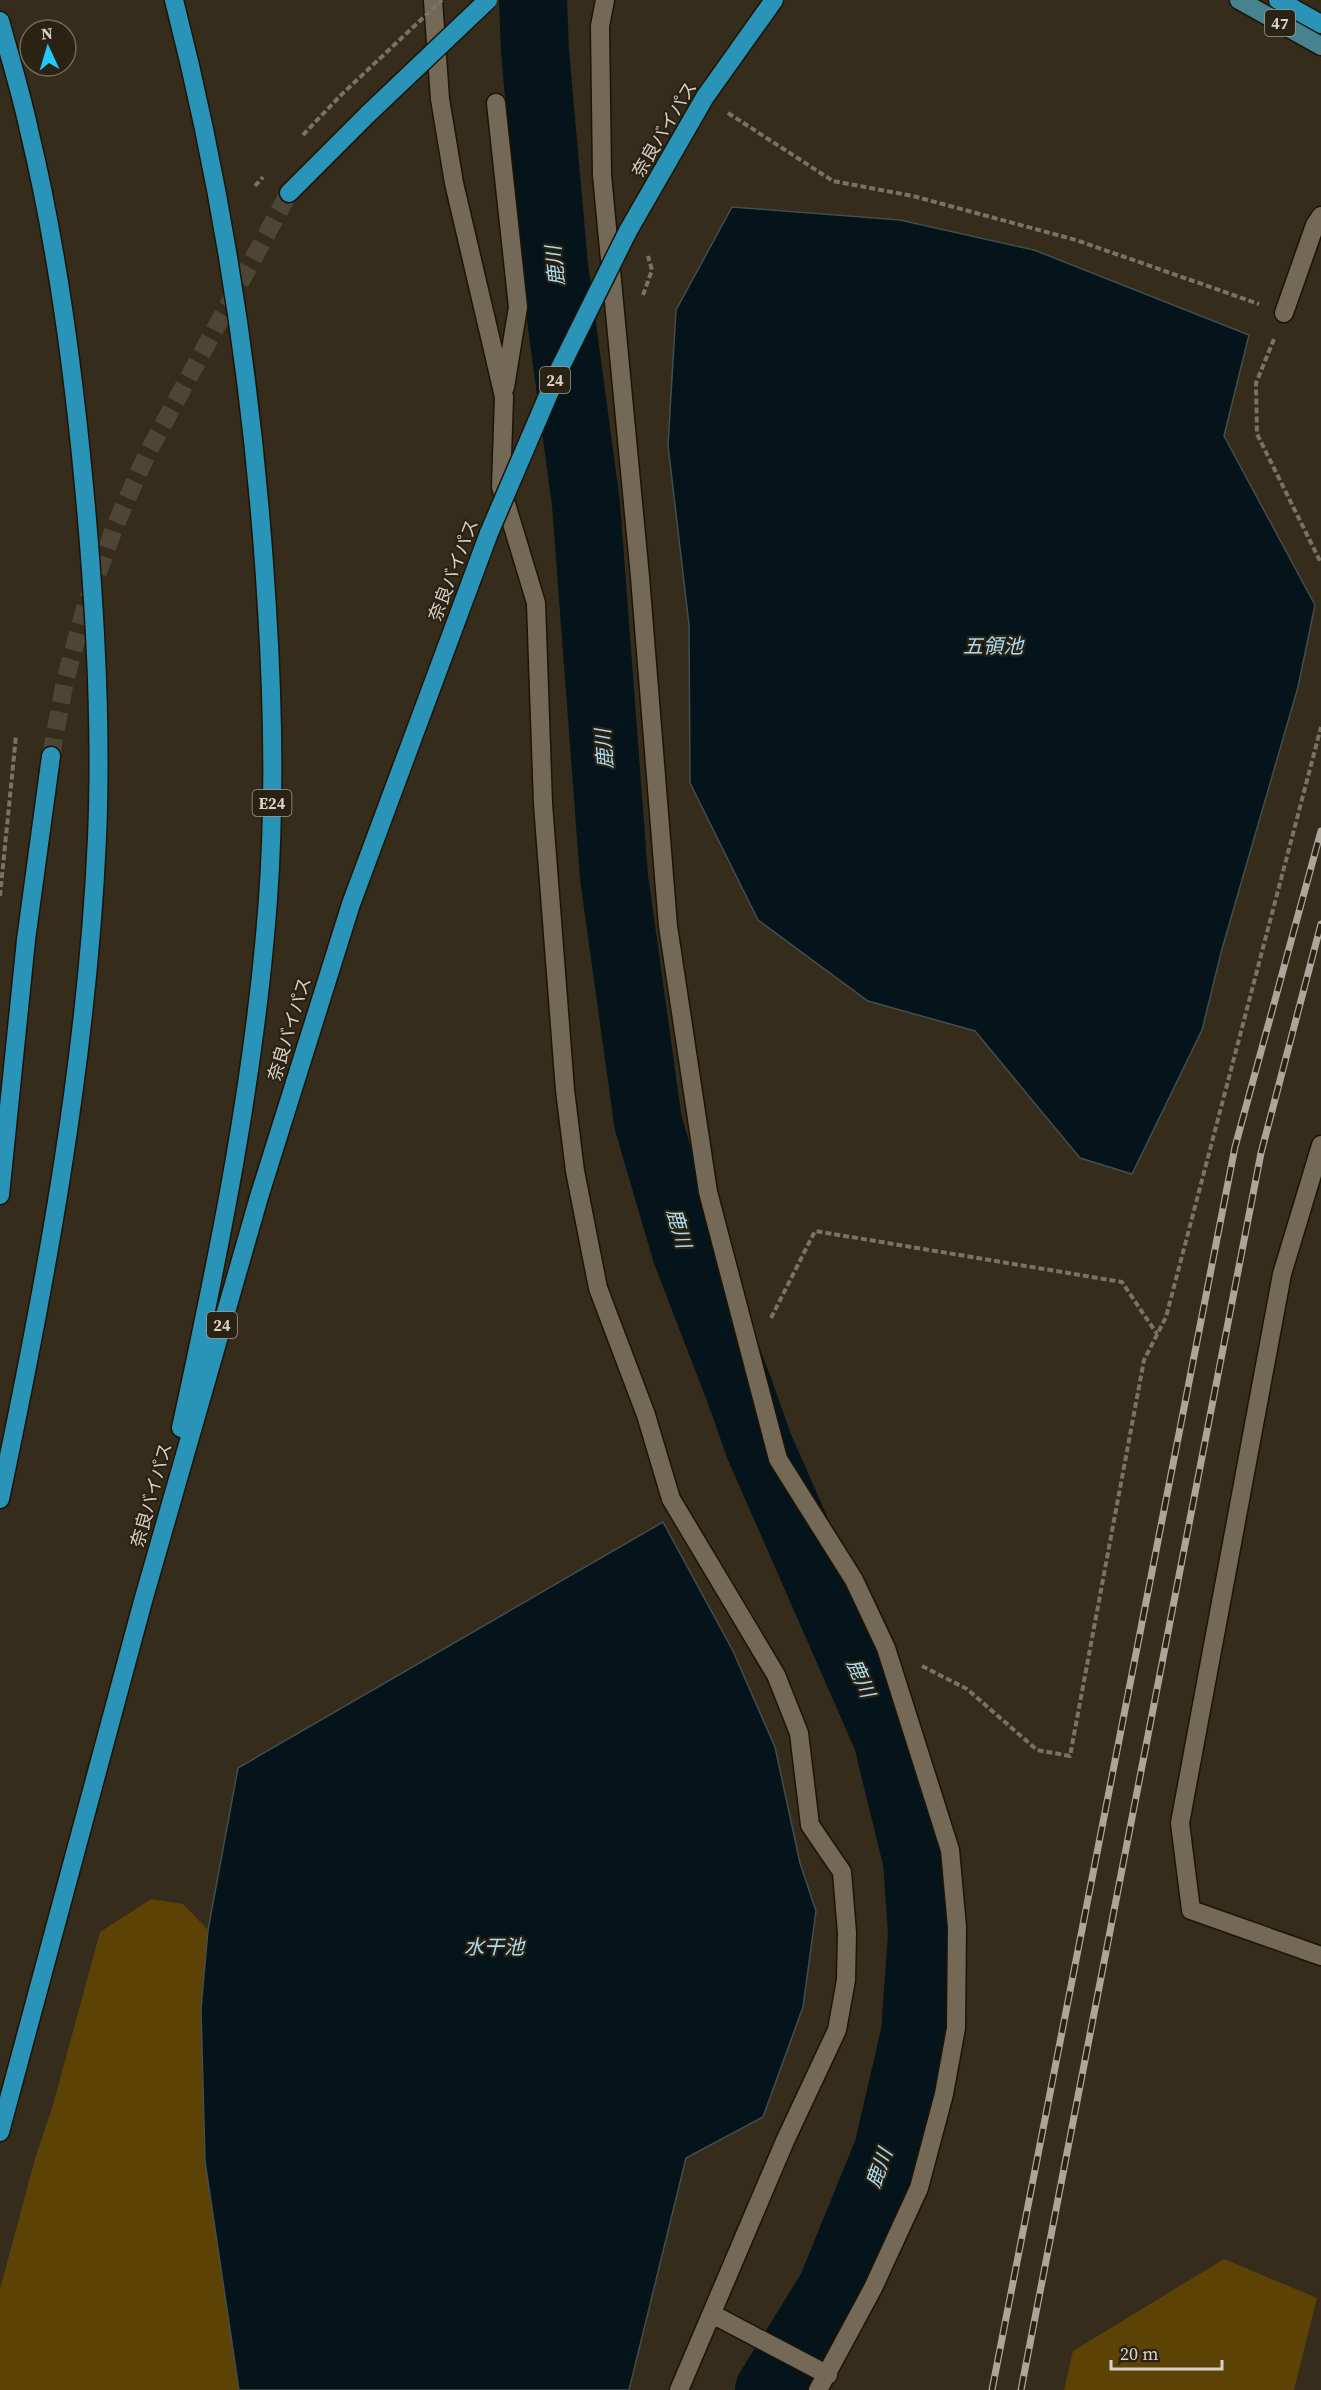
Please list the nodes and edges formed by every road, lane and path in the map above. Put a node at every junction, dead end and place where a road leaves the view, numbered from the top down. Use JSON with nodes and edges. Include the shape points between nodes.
{"nodes":[{"id":1,"x":174,"y":0,"type":"edge"},
{"id":2,"x":433,"y":0,"type":"edge"},
{"id":3,"x":442,"y":0,"type":"edge"},
{"id":4,"x":488,"y":0,"type":"edge"},
{"id":5,"x":605,"y":0,"type":"edge"},
{"id":6,"x":774,"y":0,"type":"edge"},
{"id":7,"x":1239,"y":0,"type":"edge"},
{"id":8,"x":1278,"y":0,"type":"edge"},
{"id":9,"x":0,"y":21,"type":"edge"},
{"id":10,"x":1321,"y":24,"type":"edge"},
{"id":11,"x":1321,"y":46,"type":"edge"},
{"id":12,"x":340,"y":96,"type":"dead end"},
{"id":13,"x":705,"y":98,"type":"junction"},
{"id":14,"x":496,"y":103,"type":"dead end"},
{"id":15,"x":289,"y":193,"type":"tunnel mouth"},
{"id":16,"x":1321,"y":216,"type":"edge"},
{"id":17,"x":1284,"y":313,"type":"junction"},
{"id":18,"x":504,"y":397,"type":"junction"},
{"id":19,"x":1321,"y":563,"type":"edge"},
{"id":20,"x":1321,"y":727,"type":"edge"},
{"id":21,"x":16,"y":736,"type":"dead end"},
{"id":22,"x":51,"y":756,"type":"tunnel mouth"},
{"id":23,"x":0,"y":896,"type":"edge"},
{"id":24,"x":1321,"y":1145,"type":"edge"},
{"id":25,"x":0,"y":1196,"type":"edge"},
{"id":26,"x":1157,"y":1334,"type":"junction"},
{"id":27,"x":746,"y":1340,"type":"junction"},
{"id":28,"x":0,"y":1499,"type":"edge"},
{"id":29,"x":143,"y":1601,"type":"junction"},
{"id":30,"x":886,"y":1648,"type":"junction"},
{"id":31,"x":1321,"y":1956,"type":"edge"},
{"id":32,"x":0,"y":2132,"type":"edge"},
{"id":33,"x":712,"y":2314,"type":"junction"},
{"id":34,"x":823,"y":2383,"type":"edge"},
{"id":35,"x":679,"y":2390,"type":"edge"}],
"edges":[{"from":1,"to":29,"type":"highway","number":"E24","via":[[208,152],[249,404],[262,524],[273,766],[268,897],[256,1031],[216,1268]]},
{"from":2,"to":18,"type":"street","via":[[440,99],[454,183]]},
{"from":3,"to":12,"type":"path","bridge":true},
{"from":4,"to":15,"type":"highway","bridge":true},
{"from":5,"to":27,"type":"street","via":[[600,26],[602,175],[668,926],[708,1192]]},
{"from":6,"to":13,"type":"highway","name":"奈良バイパス","number":"24"},
{"from":7,"to":11,"type":"main road","number":"47"},
{"from":8,"to":10,"type":"highway"},
{"from":9,"to":28,"type":"highway","via":[[30,130],[59,280],[80,435],[99,693],[97,837],[88,975],[48,1257]]},
{"from":13,"to":17,"type":"path","via":[[833,181],[913,196],[1076,240]]},
{"from":13,"to":29,"type":"highway","name":"奈良バイパス","number":"24","bridge":true,"via":[[628,231],[559,370],[489,533],[351,904],[259,1197]]},
{"from":14,"to":18,"type":"street","via":[[518,307]]},
{"from":16,"to":17,"type":"street"},
{"from":17,"to":19,"type":"path","via":[[1256,383],[1257,434]]},
{"from":18,"to":33,"type":"street","via":[[501,487],[536,603],[543,804],[565,1090],[575,1171],[598,1288],[646,1415],[671,1499],[776,1675],[799,1733],[810,1825],[842,1872],[846,1980],[837,2030]]},
{"from":20,"to":26,"type":"path","via":[[1166,1317]]},
{"from":21,"to":23,"type":"path"},
{"from":22,"to":25,"type":"highway","via":[[26,939]]},
{"from":24,"to":31,"type":"street","via":[[1282,1274],[1180,1822],[1191,1910]]},
{"from":26,"to":27,"type":"path","via":[[1122,1282],[815,1231],[770,1321]]},
{"from":26,"to":30,"type":"path","via":[[1144,1360],[1071,1756],[1037,1750],[967,1689]]},
{"from":27,"to":30,"type":"street","via":[[778,1459],[854,1580]]},
{"from":29,"to":32,"type":"highway","name":"奈良バイパス","number":"24"},
{"from":30,"to":34,"type":"street","via":[[950,1850],[957,1927],[956,2028],[944,2094],[919,2188]]},
{"from":33,"to":34,"type":"street"},
{"from":33,"to":35,"type":"street"}]}
